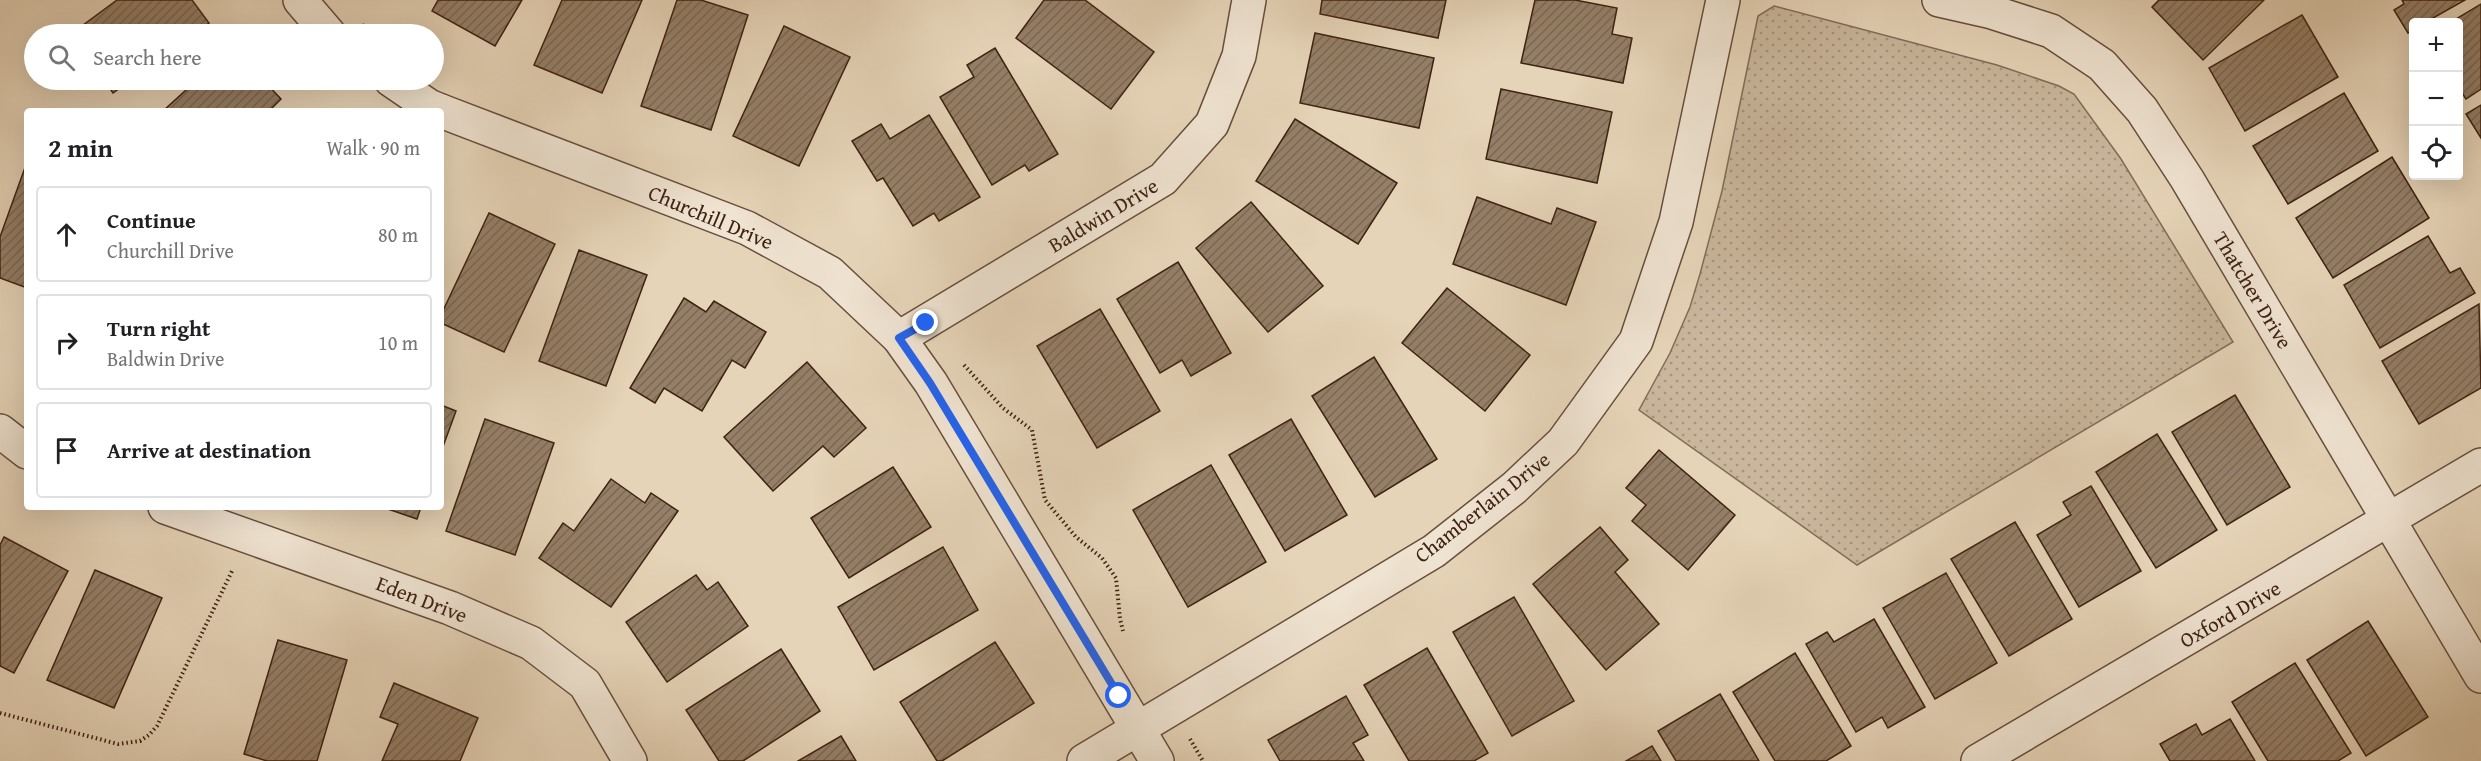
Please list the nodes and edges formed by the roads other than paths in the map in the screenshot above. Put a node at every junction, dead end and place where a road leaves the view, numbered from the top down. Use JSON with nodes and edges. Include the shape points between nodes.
{"nodes":[{"id":1,"x":300,"y":0,"type":"edge"},
{"id":2,"x":1250,"y":0,"type":"edge"},
{"id":3,"x":1723,"y":0,"type":"edge"},
{"id":4,"x":1939,"y":0,"type":"edge"},
{"id":5,"x":320,"y":24,"type":"edge"},
{"id":6,"x":406,"y":90,"type":"edge"},
{"id":7,"x":434,"y":108,"type":"edge"},
{"id":8,"x":444,"y":112,"type":"edge"},
{"id":9,"x":899,"y":338,"type":"junction"},
{"id":10,"x":0,"y":431,"type":"edge"},
{"id":11,"x":24,"y":450,"type":"edge"},
{"id":12,"x":2481,"y":465,"type":"edge"},
{"id":13,"x":173,"y":510,"type":"edge"},
{"id":14,"x":2389,"y":520,"type":"junction"},
{"id":15,"x":2481,"y":676,"type":"edge"},
{"id":16,"x":1138,"y":728,"type":"junction"},
{"id":17,"x":630,"y":761,"type":"edge"},
{"id":18,"x":1084,"y":761,"type":"edge"},
{"id":19,"x":1157,"y":761,"type":"edge"},
{"id":20,"x":1978,"y":761,"type":"edge"}],
"edges":[{"from":1,"to":5,"type":"street"},
{"from":2,"to":9,"type":"street","name":"Baldwin Drive","via":[[1239,56],[1212,124],[1163,179]]},
{"from":3,"to":16,"type":"street","name":"Chamberlain Drive","via":[[1676,222],[1636,341],[1563,442],[1514,488],[1434,550]]},
{"from":4,"to":14,"type":"street","name":"Thatcher Drive","via":[[2051,31],[2102,65],[2142,110]]},
{"from":6,"to":7,"type":"street","name":"Churchill Drive"},
{"from":8,"to":9,"type":"street","name":"Churchill Drive","via":[[747,228],[830,273]]},
{"from":9,"to":16,"type":"street","name":"Churchill Drive"},
{"from":10,"to":11,"type":"street"},
{"from":12,"to":14,"type":"street","name":"Oxford Drive"},
{"from":13,"to":17,"type":"street","name":"Eden Drive","via":[[450,608],[531,643],[585,684]]},
{"from":14,"to":15,"type":"street","name":"Thatcher Drive"},
{"from":14,"to":20,"type":"street","name":"Oxford Drive"},
{"from":16,"to":18,"type":"street","name":"Chamberlain Drive"},
{"from":16,"to":19,"type":"street","name":"Churchill Drive"}]}
